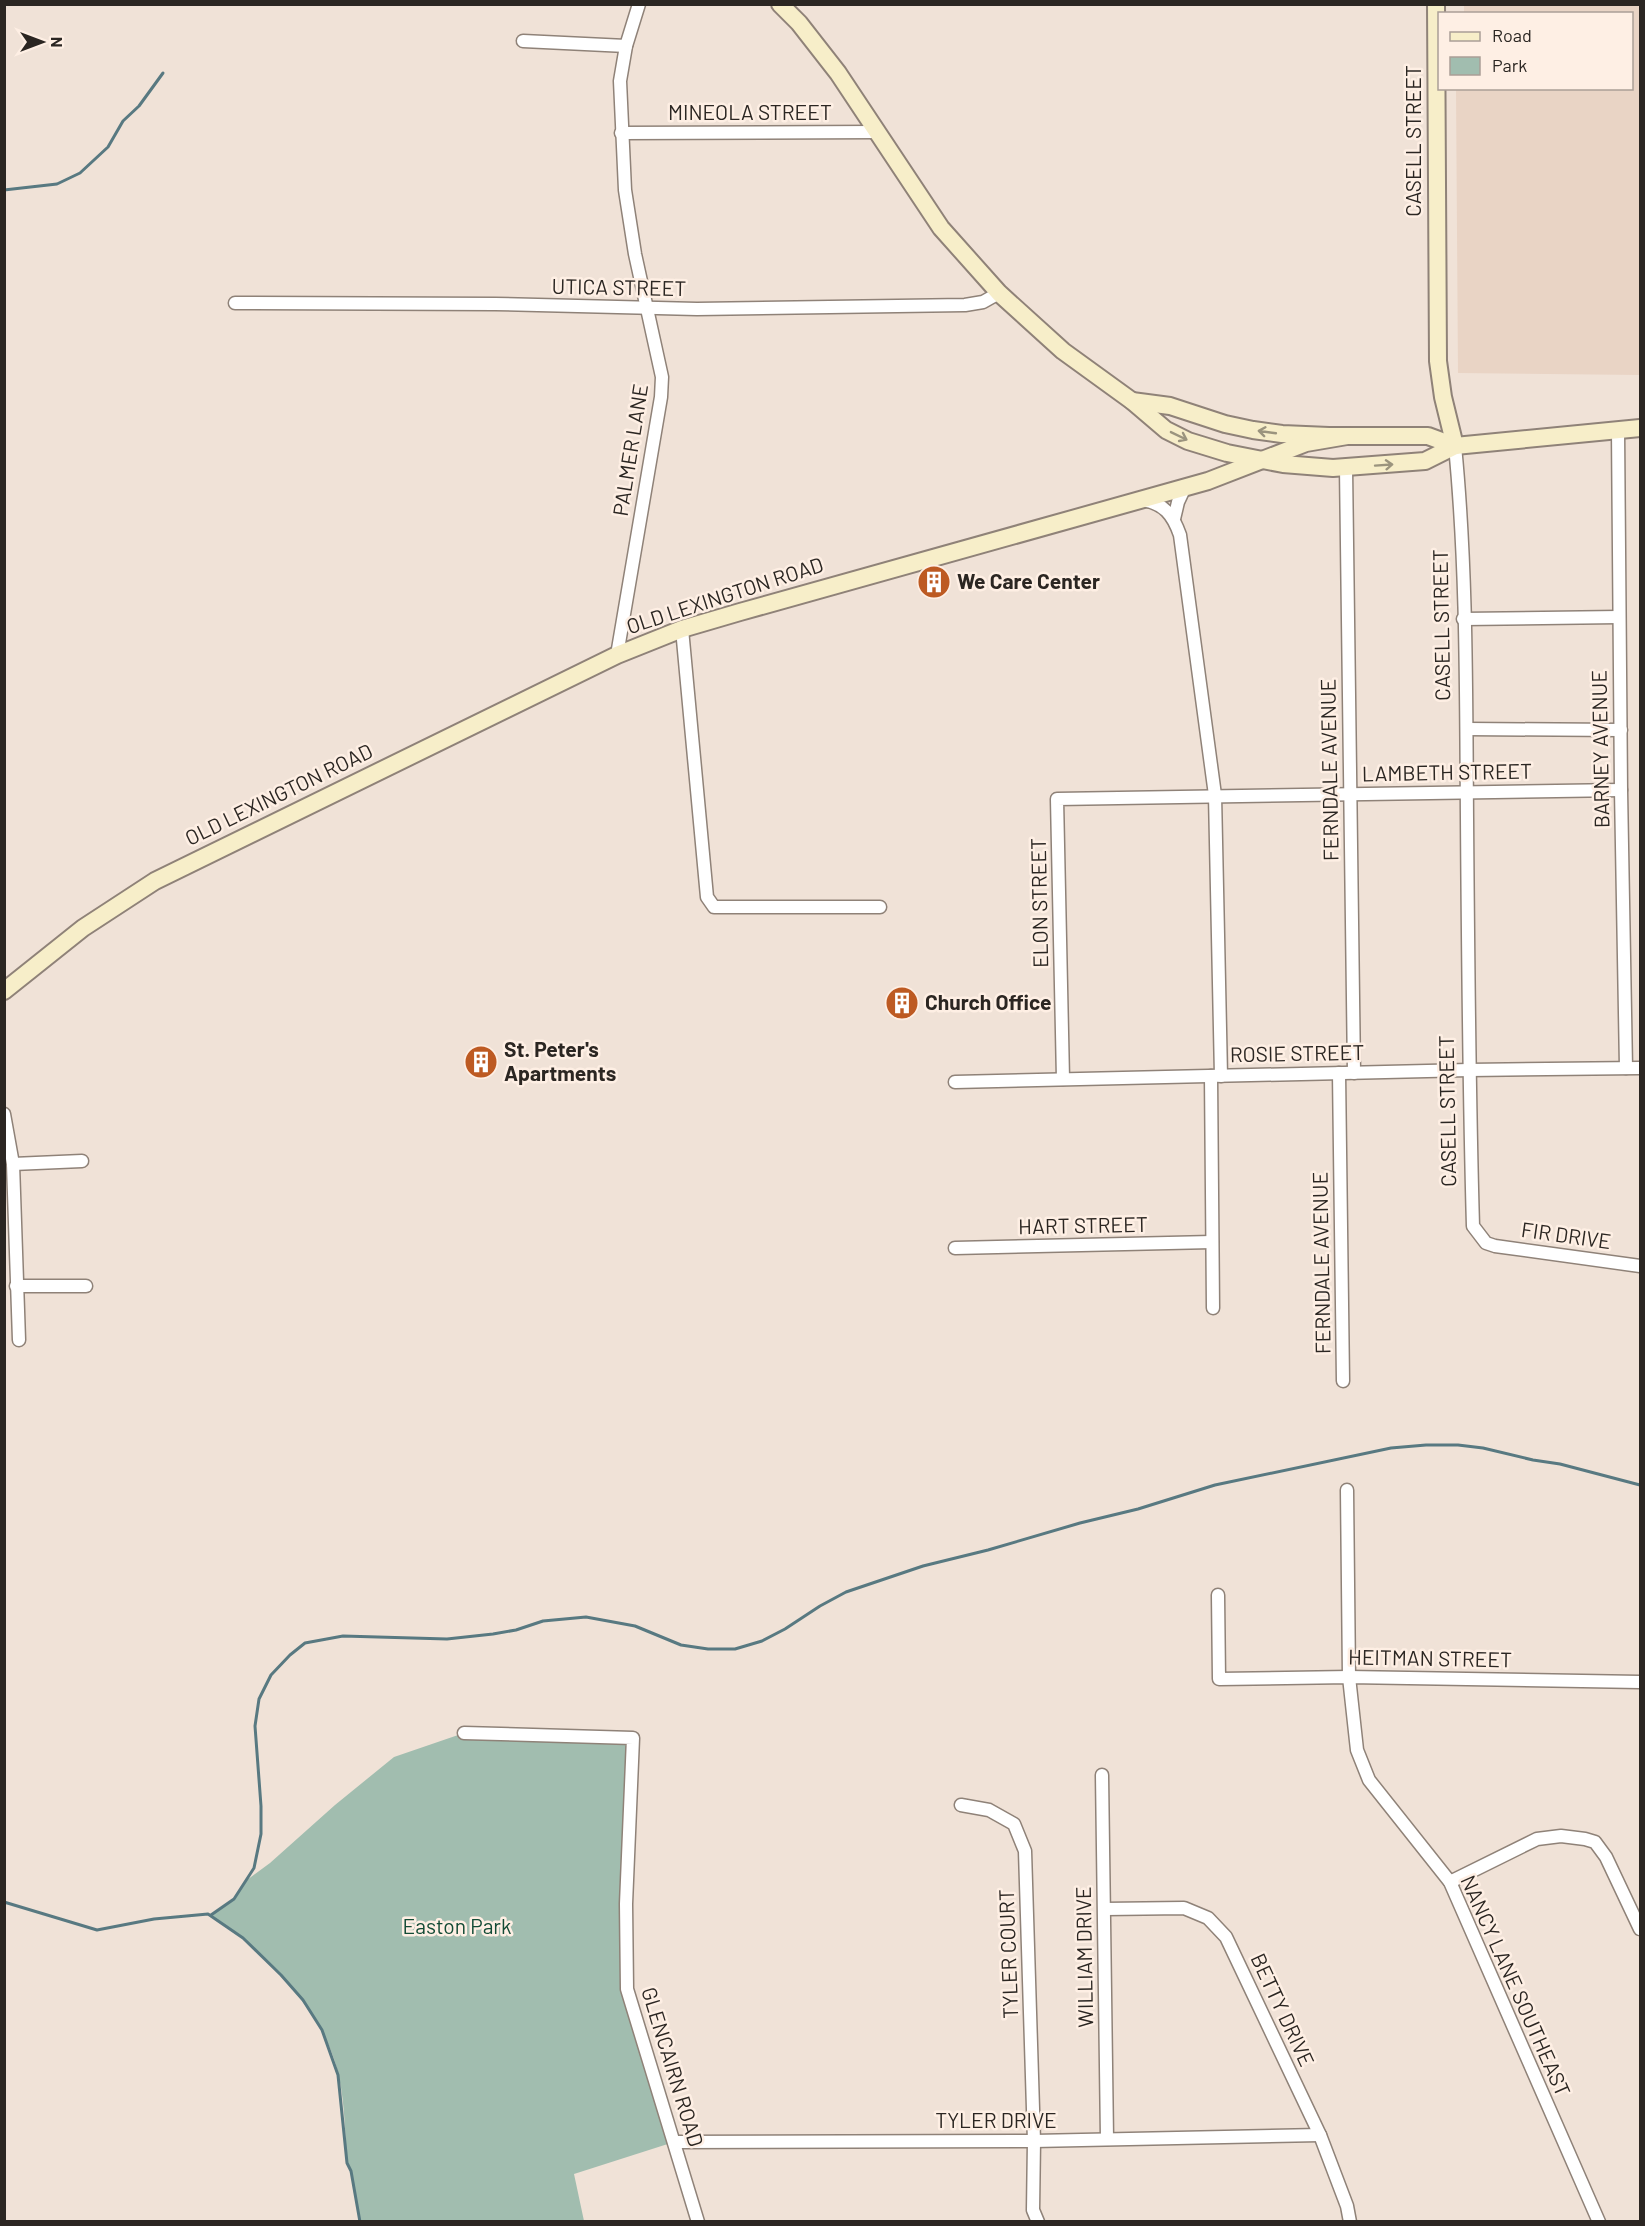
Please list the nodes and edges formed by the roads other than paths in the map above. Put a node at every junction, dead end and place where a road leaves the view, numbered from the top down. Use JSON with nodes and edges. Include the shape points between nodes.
{"nodes":[{"id":1,"x":639,"y":4,"type":"edge"},
{"id":2,"x":780,"y":4,"type":"edge"},
{"id":3,"x":1436,"y":4,"type":"edge"},
{"id":4,"x":523,"y":41,"type":"dead end"},
{"id":5,"x":626,"y":46,"type":"junction"},
{"id":6,"x":878,"y":132,"type":"junction"},
{"id":7,"x":621,"y":133,"type":"junction"},
{"id":8,"x":999,"y":294,"type":"junction"},
{"id":9,"x":235,"y":303,"type":"dead end"},
{"id":10,"x":648,"y":308,"type":"junction"},
{"id":11,"x":1132,"y":401,"type":"junction"},
{"id":12,"x":1641,"y":428,"type":"edge"},
{"id":13,"x":1618,"y":430,"type":"junction"},
{"id":14,"x":1347,"y":436,"type":"junction"},
{"id":15,"x":1455,"y":446,"type":"junction"},
{"id":16,"x":1263,"y":460,"type":"junction"},
{"id":17,"x":1346,"y":468,"type":"junction"},
{"id":18,"x":1185,"y":487,"type":"junction"},
{"id":19,"x":1137,"y":500,"type":"junction"},
{"id":20,"x":1174,"y":519,"type":"junction"},
{"id":21,"x":1619,"y":616,"type":"junction"},
{"id":22,"x":1463,"y":619,"type":"junction"},
{"id":23,"x":682,"y":629,"type":"junction"},
{"id":24,"x":617,"y":655,"type":"junction"},
{"id":25,"x":1467,"y":729,"type":"junction"},
{"id":26,"x":1621,"y":730,"type":"junction"},
{"id":27,"x":1621,"y":790,"type":"junction"},
{"id":28,"x":1350,"y":793,"type":"junction"},
{"id":29,"x":1467,"y":793,"type":"junction"},
{"id":30,"x":1215,"y":795,"type":"junction"},
{"id":31,"x":1058,"y":799,"type":"joint"},
{"id":32,"x":880,"y":906,"type":"dead end"},
{"id":33,"x":4,"y":992,"type":"edge"},
{"id":34,"x":1626,"y":1068,"type":"junction"},
{"id":35,"x":1641,"y":1068,"type":"edge"},
{"id":36,"x":1469,"y":1070,"type":"junction"},
{"id":37,"x":1340,"y":1073,"type":"junction"},
{"id":38,"x":1354,"y":1073,"type":"junction"},
{"id":39,"x":1216,"y":1076,"type":"junction"},
{"id":40,"x":1063,"y":1079,"type":"junction"},
{"id":41,"x":955,"y":1082,"type":"dead end"},
{"id":42,"x":4,"y":1114,"type":"edge"},
{"id":43,"x":82,"y":1161,"type":"dead end"},
{"id":44,"x":13,"y":1164,"type":"junction"},
{"id":45,"x":1212,"y":1242,"type":"junction"},
{"id":46,"x":1486,"y":1242,"type":"joint"},
{"id":47,"x":955,"y":1248,"type":"dead end"},
{"id":48,"x":1641,"y":1266,"type":"edge"},
{"id":49,"x":16,"y":1286,"type":"junction"},
{"id":50,"x":86,"y":1286,"type":"dead end"},
{"id":51,"x":1213,"y":1308,"type":"dead end"},
{"id":52,"x":19,"y":1340,"type":"dead end"},
{"id":53,"x":1343,"y":1381,"type":"dead end"},
{"id":54,"x":1347,"y":1490,"type":"dead end"},
{"id":55,"x":1218,"y":1595,"type":"dead end"},
{"id":56,"x":1349,"y":1677,"type":"junction"},
{"id":57,"x":1641,"y":1682,"type":"edge"},
{"id":58,"x":464,"y":1733,"type":"dead end"},
{"id":59,"x":1102,"y":1775,"type":"dead end"},
{"id":60,"x":961,"y":1805,"type":"dead end"},
{"id":61,"x":1450,"y":1882,"type":"junction"},
{"id":62,"x":1104,"y":1909,"type":"junction"},
{"id":63,"x":1641,"y":1929,"type":"edge"},
{"id":64,"x":1320,"y":2135,"type":"junction"},
{"id":65,"x":1107,"y":2139,"type":"junction"},
{"id":66,"x":1034,"y":2141,"type":"junction"},
{"id":67,"x":674,"y":2142,"type":"junction"},
{"id":68,"x":698,"y":2222,"type":"edge"},
{"id":69,"x":1038,"y":2222,"type":"edge"},
{"id":70,"x":1350,"y":2222,"type":"edge"},
{"id":71,"x":1599,"y":2222,"type":"edge"}],
"edges":[{"from":1,"to":5,"type":"street","name":"PALMER LANE"},
{"from":2,"to":6,"type":"street","via":[[838,73]]},
{"from":3,"to":15,"type":"street","name":"CASELL STREET","via":[[1438,361]]},
{"from":4,"to":5,"type":"street"},
{"from":5,"to":7,"type":"street","name":"PALMER LANE","via":[[620,81]]},
{"from":6,"to":7,"type":"street","name":"MINEOLA STREET"},
{"from":6,"to":8,"type":"street","via":[[941,228]]},
{"from":7,"to":10,"type":"street","name":"PALMER LANE","via":[[625,190]]},
{"from":8,"to":10,"type":"street","name":"UTICA STREET","via":[[964,305]]},
{"from":8,"to":11,"type":"street","via":[[1063,351]]},
{"from":9,"to":10,"type":"street","name":"UTICA STREET"},
{"from":10,"to":24,"type":"street","name":"PALMER LANE","via":[[662,377],[661,397]]},
{"from":14,"to":11,"type":"street","one_way":true,"via":[[1253,430],[1170,406]]},
{"from":11,"to":16,"type":"street","one_way":true,"via":[[1166,430],[1188,441]]},
{"from":12,"to":13,"type":"street"},
{"from":13,"to":15,"type":"street"},
{"from":13,"to":21,"type":"street","name":"BARNEY AVENUE"},
{"from":14,"to":15,"type":"street","via":[[1428,436]]},
{"from":14,"to":16,"type":"street","name":"OLD LEXINGTON ROAD","via":[[1306,443]]},
{"from":17,"to":15,"type":"street","one_way":true,"via":[[1425,461]]},
{"from":15,"to":22,"type":"street","name":"CASELL STREET","via":[[1462,517]]},
{"from":16,"to":17,"type":"street"},
{"from":16,"to":18,"type":"street","name":"OLD LEXINGTON ROAD"},
{"from":17,"to":28,"type":"street","name":"FERNDALE AVENUE"},
{"from":18,"to":19,"type":"street","name":"OLD LEXINGTON ROAD"},
{"from":18,"to":20,"type":"street"},
{"from":19,"to":20,"type":"street","via":[[1152,502]]},
{"from":19,"to":23,"type":"street","name":"OLD LEXINGTON ROAD"},
{"from":20,"to":30,"type":"street","via":[[1180,535]]},
{"from":21,"to":22,"type":"street"},
{"from":21,"to":26,"type":"street","name":"BARNEY AVENUE"},
{"from":22,"to":25,"type":"street","name":"CASELL STREET"},
{"from":23,"to":24,"type":"street","name":"OLD LEXINGTON ROAD"},
{"from":23,"to":32,"type":"street","via":[[707,897],[714,907]]},
{"from":24,"to":33,"type":"street","name":"OLD LEXINGTON ROAD","via":[[155,881],[83,928]]},
{"from":25,"to":26,"type":"street"},
{"from":25,"to":29,"type":"street","name":"CASELL STREET"},
{"from":26,"to":27,"type":"street","name":"BARNEY AVENUE"},
{"from":27,"to":29,"type":"street","name":"LAMBETH STREET"},
{"from":27,"to":34,"type":"street","name":"BARNEY AVENUE"},
{"from":28,"to":29,"type":"street","name":"LAMBETH STREET"},
{"from":28,"to":30,"type":"street","name":"LAMBETH STREET"},
{"from":28,"to":38,"type":"street","name":"FERNDALE AVENUE"},
{"from":29,"to":36,"type":"street","name":"CASELL STREET"},
{"from":30,"to":31,"type":"street","name":"LAMBETH STREET"},
{"from":30,"to":39,"type":"street"},
{"from":31,"to":40,"type":"street","name":"ELON STREET"},
{"from":34,"to":35,"type":"street","name":"ROSIE STREET"},
{"from":34,"to":36,"type":"street","name":"ROSIE STREET"},
{"from":36,"to":38,"type":"street","name":"ROSIE STREET"},
{"from":36,"to":46,"type":"street","name":"CASELL STREET","via":[[1473,1226]]},
{"from":37,"to":38,"type":"street","name":"ROSIE STREET"},
{"from":37,"to":39,"type":"street","name":"ROSIE STREET"},
{"from":37,"to":53,"type":"street","name":"FERNDALE AVENUE"},
{"from":39,"to":40,"type":"street","name":"ROSIE STREET"},
{"from":39,"to":45,"type":"street"},
{"from":40,"to":41,"type":"street","name":"ROSIE STREET"},
{"from":42,"to":44,"type":"street"},
{"from":43,"to":44,"type":"street"},
{"from":44,"to":49,"type":"street"},
{"from":45,"to":47,"type":"street","name":"HART STREET"},
{"from":45,"to":51,"type":"street"},
{"from":46,"to":48,"type":"street","name":"FIR DRIVE"},
{"from":49,"to":50,"type":"street"},
{"from":49,"to":52,"type":"street"},
{"from":54,"to":56,"type":"street"},
{"from":55,"to":56,"type":"street","name":"HEITMAN STREET","via":[[1219,1679]]},
{"from":56,"to":57,"type":"street","name":"HEITMAN STREET"},
{"from":56,"to":61,"type":"street","name":"NANCY LANE SOUTHEAST","via":[[1358,1750],[1369,1780]]},
{"from":58,"to":67,"type":"street","name":"GLENCAIRN ROAD","via":[[633,1738],[626,1904],[627,1989]]},
{"from":59,"to":62,"type":"street","name":"WILLIAM DRIVE"},
{"from":60,"to":66,"type":"street","name":"TYLER COURT","via":[[989,1810],[1014,1824],[1025,1851]]},
{"from":61,"to":63,"type":"street","via":[[1537,1839],[1585,1839],[1594,1842],[1606,1857]]},
{"from":61,"to":71,"type":"street","name":"NANCY LANE SOUTHEAST"},
{"from":62,"to":64,"type":"street","name":"BETTY DRIVE","via":[[1184,1908],[1208,1918],[1226,1936]]},
{"from":62,"to":65,"type":"street","name":"WILLIAM DRIVE"},
{"from":64,"to":65,"type":"street","name":"TYLER DRIVE"},
{"from":64,"to":70,"type":"street","name":"BETTY DRIVE"},
{"from":65,"to":66,"type":"street","name":"TYLER DRIVE"},
{"from":66,"to":67,"type":"street","name":"TYLER DRIVE"},
{"from":66,"to":69,"type":"street","name":"TYLER COURT","via":[[1033,2210]]},
{"from":67,"to":68,"type":"street","name":"GLENCAIRN ROAD"}]}
